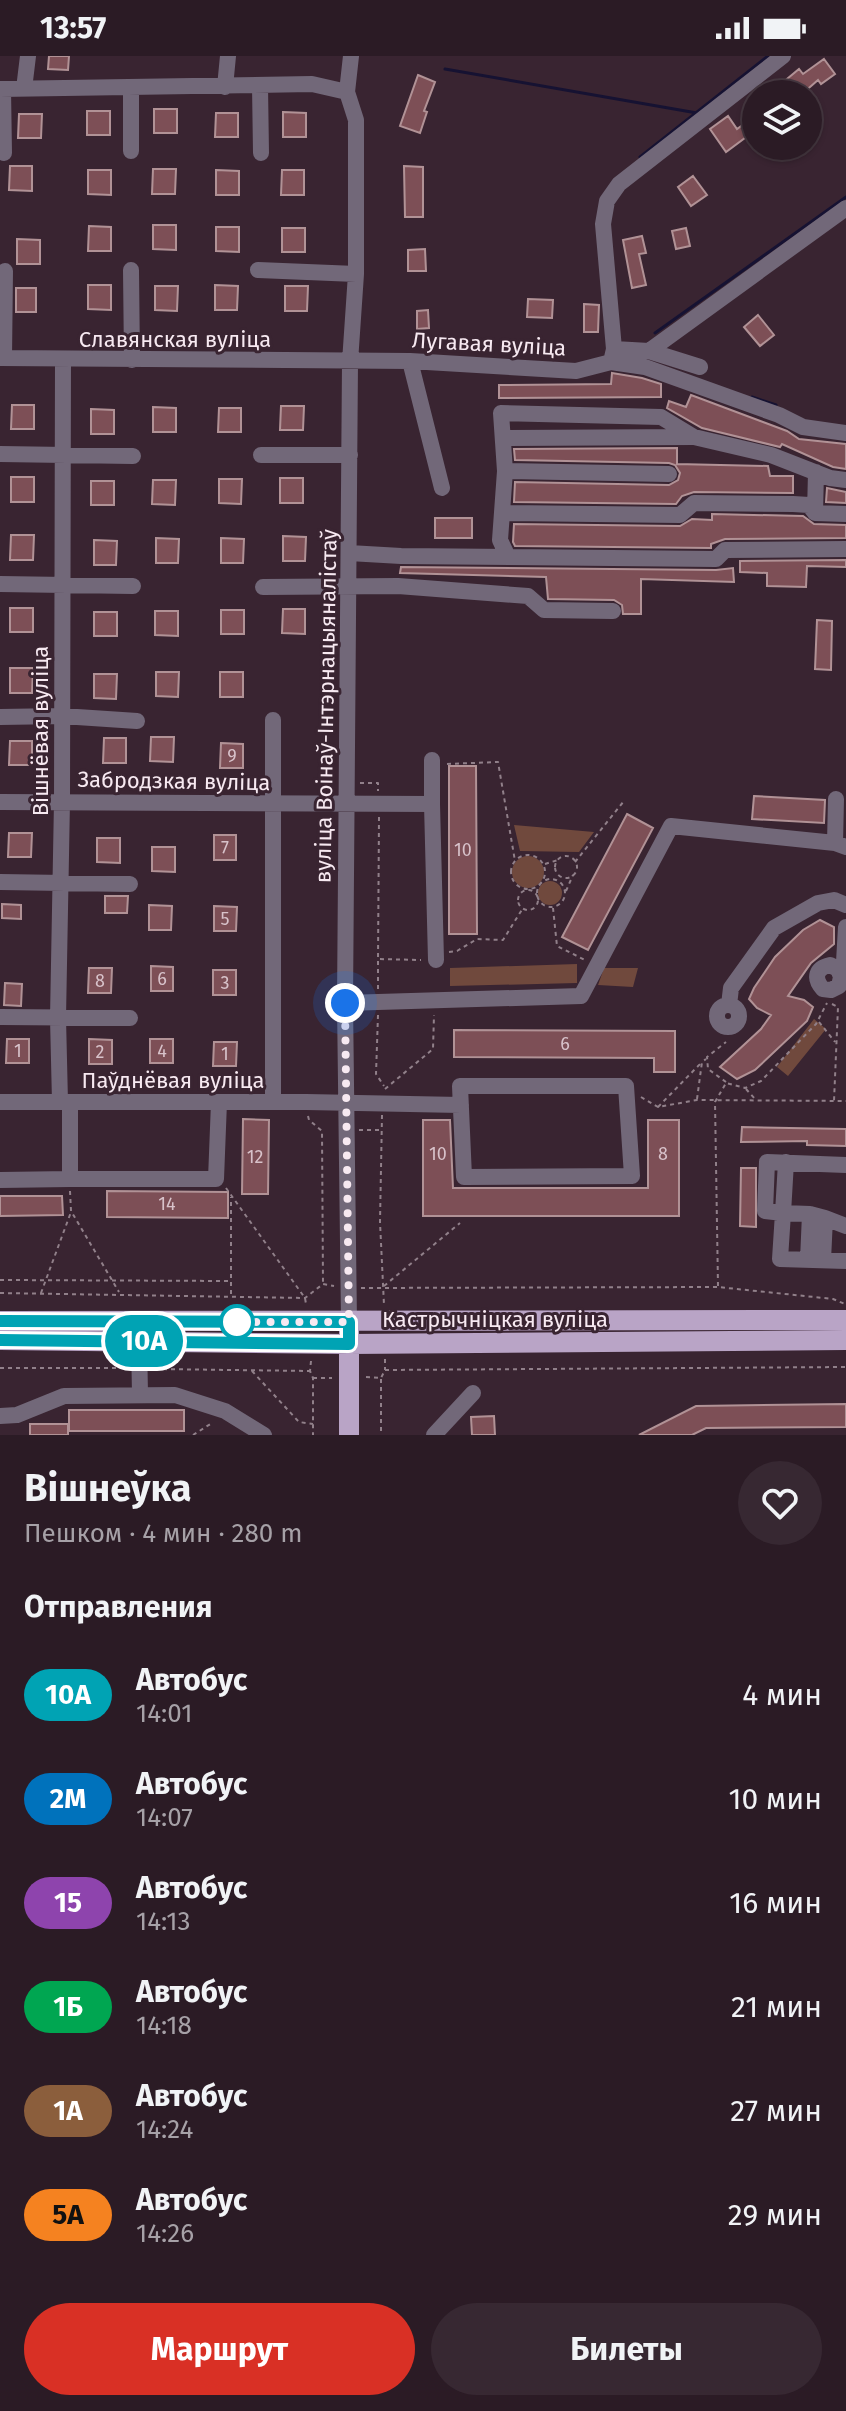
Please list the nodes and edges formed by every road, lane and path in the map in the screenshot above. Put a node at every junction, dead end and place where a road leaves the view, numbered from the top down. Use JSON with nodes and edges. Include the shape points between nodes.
{"nodes":[{"id":1,"x":28,"y":56,"type":"edge"},
{"id":2,"x":228,"y":56,"type":"edge"},
{"id":3,"x":351,"y":56,"type":"edge"},
{"id":4,"x":783,"y":56,"type":"edge"},
{"id":5,"x":24,"y":85,"type":"junction"},
{"id":6,"x":260,"y":86,"type":"junction"},
{"id":7,"x":225,"y":87,"type":"junction"},
{"id":8,"x":2,"y":89,"type":"edge"},
{"id":9,"x":131,"y":89,"type":"junction"},
{"id":10,"x":347,"y":92,"type":"junction"},
{"id":11,"x":131,"y":151,"type":"dead end"},
{"id":12,"x":4,"y":153,"type":"dead end"},
{"id":13,"x":261,"y":153,"type":"dead end"},
{"id":14,"x":846,"y":208,"type":"edge"},
{"id":15,"x":131,"y":270,"type":"dead end"},
{"id":16,"x":258,"y":270,"type":"dead end"},
{"id":17,"x":5,"y":271,"type":"dead end"},
{"id":18,"x":356,"y":274,"type":"junction"},
{"id":19,"x":649,"y":351,"type":"junction"},
{"id":20,"x":612,"y":356,"type":"junction"},
{"id":21,"x":2,"y":358,"type":"edge"},
{"id":22,"x":63,"y":360,"type":"junction"},
{"id":23,"x":132,"y":360,"type":"junction"},
{"id":24,"x":410,"y":361,"type":"junction"},
{"id":25,"x":350,"y":362,"type":"junction"},
{"id":26,"x":700,"y":367,"type":"dead end"},
{"id":27,"x":846,"y":433,"type":"edge"},
{"id":28,"x":694,"y":437,"type":"junction"},
{"id":29,"x":504,"y":438,"type":"junction"},
{"id":30,"x":0,"y":454,"type":"edge"},
{"id":31,"x":63,"y":454,"type":"junction"},
{"id":32,"x":261,"y":455,"type":"dead end"},
{"id":33,"x":350,"y":455,"type":"junction"},
{"id":34,"x":133,"y":456,"type":"dead end"},
{"id":35,"x":505,"y":471,"type":"junction"},
{"id":36,"x":816,"y":472,"type":"junction"},
{"id":37,"x":669,"y":474,"type":"dead end"},
{"id":38,"x":846,"y":480,"type":"edge"},
{"id":39,"x":442,"y":488,"type":"dead end"},
{"id":40,"x":503,"y":513,"type":"junction"},
{"id":41,"x":815,"y":513,"type":"junction"},
{"id":42,"x":846,"y":514,"type":"edge"},
{"id":43,"x":846,"y":549,"type":"edge"},
{"id":44,"x":349,"y":553,"type":"junction"},
{"id":45,"x":508,"y":557,"type":"junction"},
{"id":46,"x":0,"y":584,"type":"edge"},
{"id":47,"x":63,"y":584,"type":"junction"},
{"id":48,"x":133,"y":586,"type":"dead end"},
{"id":49,"x":349,"y":586,"type":"junction"},
{"id":50,"x":263,"y":587,"type":"dead end"},
{"id":51,"x":613,"y":611,"type":"dead end"},
{"id":52,"x":62,"y":716,"type":"junction"},
{"id":53,"x":0,"y":717,"type":"edge"},
{"id":54,"x":273,"y":720,"type":"dead end"},
{"id":55,"x":137,"y":721,"type":"dead end"},
{"id":56,"x":432,"y":762,"type":"joint"},
{"id":57,"x":347,"y":783,"type":"junction"},
{"id":58,"x":836,"y":799,"type":"dead end"},
{"id":59,"x":62,"y":801,"type":"junction"},
{"id":60,"x":624,"y":801,"type":"dead end"},
{"id":61,"x":0,"y":802,"type":"edge"},
{"id":62,"x":273,"y":804,"type":"junction"},
{"id":63,"x":347,"y":804,"type":"junction"},
{"id":64,"x":379,"y":804,"type":"junction"},
{"id":65,"x":432,"y":804,"type":"junction"},
{"id":66,"x":840,"y":845,"type":"edge"},
{"id":67,"x":558,"y":860,"type":"junction"},
{"id":68,"x":515,"y":861,"type":"junction"},
{"id":69,"x":575,"y":862,"type":"junction"},
{"id":70,"x":543,"y":864,"type":"junction"},
{"id":71,"x":574,"y":874,"type":"junction"},
{"id":72,"x":0,"y":882,"type":"edge"},
{"id":73,"x":60,"y":883,"type":"junction"},
{"id":74,"x":130,"y":884,"type":"dead end"},
{"id":75,"x":540,"y":885,"type":"junction"},
{"id":76,"x":529,"y":890,"type":"junction"},
{"id":77,"x":565,"y":894,"type":"junction"},
{"id":78,"x":538,"y":897,"type":"junction"},
{"id":79,"x":846,"y":905,"type":"edge"},
{"id":80,"x":553,"y":907,"type":"junction"},
{"id":81,"x":523,"y":908,"type":"junction"},
{"id":82,"x":846,"y":927,"type":"edge"},
{"id":83,"x":436,"y":956,"type":"junction"},
{"id":84,"x":378,"y":959,"type":"junction"},
{"id":85,"x":596,"y":966,"type":"junction"},
{"id":86,"x":838,"y":969,"type":"dead end"},
{"id":87,"x":434,"y":1001,"type":"junction"},
{"id":88,"x":378,"y":1002,"type":"junction"},
{"id":89,"x":345,"y":1003,"type":"junction"},
{"id":90,"x":729,"y":1005,"type":"dead end"},
{"id":91,"x":0,"y":1017,"type":"edge"},
{"id":92,"x":58,"y":1018,"type":"junction"},
{"id":93,"x":130,"y":1018,"type":"dead end"},
{"id":94,"x":818,"y":1020,"type":"junction"},
{"id":95,"x":726,"y":1042,"type":"dead end"},
{"id":96,"x":836,"y":1043,"type":"junction"},
{"id":97,"x":707,"y":1057,"type":"junction"},
{"id":98,"x":702,"y":1062,"type":"junction"},
{"id":99,"x":726,"y":1083,"type":"junction"},
{"id":100,"x":385,"y":1087,"type":"junction"},
{"id":101,"x":745,"y":1088,"type":"junction"},
{"id":102,"x":625,"y":1092,"type":"junction"},
{"id":103,"x":697,"y":1100,"type":"junction"},
{"id":104,"x":756,"y":1100,"type":"junction"},
{"id":105,"x":834,"y":1101,"type":"junction"},
{"id":106,"x":846,"y":1101,"type":"edge"},
{"id":107,"x":0,"y":1102,"type":"edge"},
{"id":108,"x":65,"y":1102,"type":"junction"},
{"id":109,"x":219,"y":1102,"type":"junction"},
{"id":110,"x":273,"y":1102,"type":"junction"},
{"id":111,"x":306,"y":1102,"type":"junction"},
{"id":112,"x":346,"y":1102,"type":"junction"},
{"id":113,"x":715,"y":1102,"type":"junction"},
{"id":114,"x":385,"y":1105,"type":"junction"},
{"id":115,"x":461,"y":1105,"type":"junction"},
{"id":116,"x":658,"y":1107,"type":"junction"},
{"id":117,"x":846,"y":1165,"type":"edge"},
{"id":118,"x":70,"y":1179,"type":"junction"},
{"id":119,"x":216,"y":1179,"type":"junction"},
{"id":120,"x":0,"y":1180,"type":"edge"},
{"id":121,"x":231,"y":1193,"type":"junction"},
{"id":122,"x":71,"y":1211,"type":"junction"},
{"id":123,"x":783,"y":1213,"type":"junction"},
{"id":124,"x":818,"y":1216,"type":"junction"},
{"id":125,"x":460,"y":1223,"type":"dead end"},
{"id":126,"x":846,"y":1226,"type":"edge"},
{"id":127,"x":816,"y":1260,"type":"junction"},
{"id":128,"x":846,"y":1261,"type":"edge"},
{"id":129,"x":0,"y":1280,"type":"edge"},
{"id":130,"x":46,"y":1280,"type":"junction"},
{"id":131,"x":112,"y":1280,"type":"junction"},
{"id":132,"x":231,"y":1281,"type":"junction"},
{"id":133,"x":323,"y":1284,"type":"junction"},
{"id":134,"x":339,"y":1287,"type":"dead end"},
{"id":135,"x":383,"y":1287,"type":"junction"},
{"id":136,"x":718,"y":1287,"type":"junction"},
{"id":137,"x":357,"y":1289,"type":"dead end"},
{"id":138,"x":0,"y":1293,"type":"edge"},
{"id":139,"x":41,"y":1293,"type":"junction"},
{"id":140,"x":119,"y":1293,"type":"junction"},
{"id":141,"x":231,"y":1295,"type":"junction"},
{"id":142,"x":305,"y":1298,"type":"junction"},
{"id":143,"x":845,"y":1304,"type":"edge"},
{"id":144,"x":846,"y":1320,"type":"edge"},
{"id":145,"x":0,"y":1321,"type":"edge"},
{"id":146,"x":349,"y":1322,"type":"junction"},
{"id":147,"x":0,"y":1340,"type":"edge"},
{"id":148,"x":846,"y":1340,"type":"edge"},
{"id":149,"x":139,"y":1341,"type":"junction"},
{"id":150,"x":349,"y":1344,"type":"junction"},
{"id":151,"x":311,"y":1354,"type":"dead end"},
{"id":152,"x":846,"y":1367,"type":"edge"},
{"id":153,"x":0,"y":1368,"type":"edge"},
{"id":154,"x":140,"y":1368,"type":"junction"},
{"id":155,"x":251,"y":1370,"type":"junction"},
{"id":156,"x":310,"y":1371,"type":"junction"},
{"id":157,"x":473,"y":1393,"type":"dead end"},
{"id":158,"x":140,"y":1394,"type":"junction"},
{"id":159,"x":225,"y":1411,"type":"junction"},
{"id":160,"x":0,"y":1416,"type":"edge"},
{"id":161,"x":313,"y":1424,"type":"junction"},
{"id":162,"x":193,"y":1435,"type":"edge"},
{"id":163,"x":264,"y":1435,"type":"edge"},
{"id":164,"x":313,"y":1435,"type":"edge"},
{"id":165,"x":349,"y":1435,"type":"edge"},
{"id":166,"x":381,"y":1435,"type":"edge"},
{"id":167,"x":434,"y":1435,"type":"edge"}],
"edges":[{"from":1,"to":5,"type":"street"},
{"from":2,"to":7,"type":"street"},
{"from":3,"to":10,"type":"street","name":"вуліца Воінаў-Інтэрнацыяналістаў"},
{"from":4,"to":20,"type":"street","via":[[619,184],[607,201],[603,224]]},
{"from":5,"to":8,"type":"street"},
{"from":5,"to":9,"type":"street"},
{"from":6,"to":7,"type":"street"},
{"from":6,"to":10,"type":"street","via":[[312,84]]},
{"from":6,"to":13,"type":"street"},
{"from":7,"to":9,"type":"street"},
{"from":8,"to":12,"type":"street"},
{"from":9,"to":11,"type":"street"},
{"from":10,"to":18,"type":"street","name":"вуліца Воінаў-Інтэрнацыяналістаў","via":[[356,120]]},
{"from":14,"to":19,"type":"street"},
{"from":15,"to":23,"type":"street"},
{"from":16,"to":18,"type":"street"},
{"from":17,"to":21,"type":"street"},
{"from":18,"to":25,"type":"street","name":"вуліца Воінаў-Інтэрнацыяналістаў"},
{"from":19,"to":20,"type":"street","name":"Лугавая вуліца"},
{"from":19,"to":26,"type":"street","name":"Лугавая вуліца"},
{"from":20,"to":24,"type":"street","name":"Лугавая вуліца","via":[[576,371]]},
{"from":20,"to":27,"type":"street","via":[[803,427]]},
{"from":21,"to":22,"type":"street","name":"Славянская вуліца"},
{"from":22,"to":23,"type":"street","name":"Славянская вуліца"},
{"from":22,"to":31,"type":"street","name":"Вішнёвая вуліца"},
{"from":23,"to":25,"type":"street","name":"Славянская вуліца"},
{"from":24,"to":25,"type":"street","name":"Лугавая вуліца"},
{"from":24,"to":39,"type":"street"},
{"from":25,"to":33,"type":"street","name":"вуліца Воінаў-Інтэрнацыяналістаў"},
{"from":28,"to":29,"type":"street"},
{"from":28,"to":29,"type":"street","via":[[661,417],[501,413]]},
{"from":28,"to":36,"type":"street"},
{"from":29,"to":35,"type":"street"},
{"from":30,"to":31,"type":"street"},
{"from":31,"to":34,"type":"street"},
{"from":31,"to":47,"type":"street","name":"Вішнёвая вуліца"},
{"from":32,"to":33,"type":"street"},
{"from":33,"to":44,"type":"street","name":"вуліца Воінаў-Інтэрнацыяналістаў"},
{"from":35,"to":37,"type":"street"},
{"from":35,"to":40,"type":"street"},
{"from":36,"to":38,"type":"street"},
{"from":36,"to":41,"type":"street"},
{"from":40,"to":41,"type":"street","via":[[680,515],[694,503],[809,505]]},
{"from":40,"to":45,"type":"street","via":[[500,540]]},
{"from":41,"to":42,"type":"street"},
{"from":43,"to":45,"type":"street","via":[[725,550],[716,559]]},
{"from":44,"to":45,"type":"street"},
{"from":44,"to":49,"type":"street","name":"вуліца Воінаў-Інтэрнацыяналістаў"},
{"from":46,"to":47,"type":"street"},
{"from":47,"to":48,"type":"street"},
{"from":47,"to":52,"type":"street","name":"Вішнёвая вуліца"},
{"from":49,"to":50,"type":"street"},
{"from":49,"to":51,"type":"street","via":[[528,596],[544,610]]},
{"from":49,"to":57,"type":"street","name":"вуліца Воінаў-Інтэрнацыяналістаў"},
{"from":52,"to":53,"type":"street"},
{"from":52,"to":55,"type":"street"},
{"from":52,"to":59,"type":"street","name":"Вішнёвая вуліца"},
{"from":54,"to":62,"type":"street"},
{"from":56,"to":65,"type":"street"},
{"from":56,"to":68,"type":"path","via":[[498,762]]},
{"from":57,"to":63,"type":"street","name":"вуліца Воінаў-Інтэрнацыяналістаў"},
{"from":57,"to":64,"type":"path","via":[[378,783]]},
{"from":58,"to":66,"type":"street"},
{"from":59,"to":61,"type":"street","name":"Забродзкая вуліца"},
{"from":59,"to":62,"type":"street","name":"Забродзкая вуліца"},
{"from":59,"to":73,"type":"street","name":"Вішнёвая вуліца"},
{"from":60,"to":69,"type":"path"},
{"from":62,"to":63,"type":"street","name":"Забродзкая вуліца"},
{"from":62,"to":110,"type":"street"},
{"from":63,"to":64,"type":"street","name":"Забродзкая вуліца"},
{"from":63,"to":89,"type":"street","name":"вуліца Воінаў-Інтэрнацыяналістаў"},
{"from":64,"to":65,"type":"street","name":"Забродзкая вуліца"},
{"from":64,"to":84,"type":"path"},
{"from":65,"to":83,"type":"street"},
{"from":66,"to":85,"type":"street","via":[[671,826]]},
{"from":67,"to":69,"type":"path","via":[[568,857]]},
{"from":67,"to":70,"type":"path"},
{"from":67,"to":71,"type":"path","via":[[558,875]]},
{"from":68,"to":70,"type":"path","via":[[530,855]]},
{"from":68,"to":76,"type":"path","via":[[511,877],[517,887]]},
{"from":69,"to":71,"type":"path"},
{"from":70,"to":75,"type":"path"},
{"from":71,"to":77,"type":"path"},
{"from":72,"to":73,"type":"street"},
{"from":73,"to":74,"type":"street"},
{"from":73,"to":92,"type":"street","name":"Вішнёвая вуліца"},
{"from":75,"to":76,"type":"path"},
{"from":75,"to":77,"type":"path","via":[[555,880]]},
{"from":75,"to":78,"type":"path"},
{"from":76,"to":78,"type":"path"},
{"from":76,"to":81,"type":"path","via":[[519,897]]},
{"from":77,"to":80,"type":"path"},
{"from":78,"to":80,"type":"path"},
{"from":78,"to":81,"type":"path","via":[[535,907]]},
{"from":79,"to":90,"type":"street","via":[[834,900],[818,903],[774,928],[731,988]]},
{"from":80,"to":85,"type":"path","via":[[557,946]]},
{"from":81,"to":83,"type":"path","via":[[503,940],[477,939]]},
{"from":82,"to":86,"type":"street","via":[[844,962]]},
{"from":83,"to":84,"type":"path"},
{"from":84,"to":88,"type":"path"},
{"from":85,"to":87,"type":"street","via":[[581,996]]},
{"from":87,"to":88,"type":"street"},
{"from":87,"to":100,"type":"path","via":[[433,1049]]},
{"from":88,"to":89,"type":"street"},
{"from":88,"to":100,"type":"path","via":[[376,1074]]},
{"from":89,"to":112,"type":"street","name":"вуліца Воінаў-Інтэрнацыяналістаў"},
{"from":91,"to":92,"type":"street"},
{"from":92,"to":93,"type":"street"},
{"from":92,"to":108,"type":"street","name":"Вішнёвая вуліца"},
{"from":94,"to":96,"type":"path"},
{"from":94,"to":96,"type":"path","via":[[827,1002],[838,1007]]},
{"from":94,"to":101,"type":"path","via":[[761,1081]]},
{"from":95,"to":97,"type":"path"},
{"from":96,"to":105,"type":"path"},
{"from":97,"to":98,"type":"path"},
{"from":97,"to":99,"type":"path","via":[[708,1069]]},
{"from":98,"to":103,"type":"path"},
{"from":98,"to":116,"type":"path"},
{"from":99,"to":101,"type":"path"},
{"from":99,"to":113,"type":"path"},
{"from":100,"to":114,"type":"path"},
{"from":101,"to":104,"type":"path"},
{"from":102,"to":115,"type":"street","via":[[626,1086],[460,1086]]},
{"from":102,"to":115,"type":"street","via":[[632,1176],[464,1177]]},
{"from":102,"to":116,"type":"path"},
{"from":103,"to":113,"type":"path"},
{"from":103,"to":116,"type":"path"},
{"from":104,"to":105,"type":"path"},
{"from":104,"to":113,"type":"path"},
{"from":105,"to":106,"type":"path"},
{"from":107,"to":108,"type":"street","name":"Паўднёвая вуліца"},
{"from":108,"to":109,"type":"street","name":"Паўднёвая вуліца"},
{"from":108,"to":118,"type":"street","name":"Вішнёвая вуліца"},
{"from":109,"to":110,"type":"street","name":"Паўднёвая вуліца"},
{"from":109,"to":119,"type":"street"},
{"from":110,"to":111,"type":"street","name":"Паўднёвая вуліца"},
{"from":111,"to":112,"type":"street","name":"Паўднёвая вуліца"},
{"from":111,"to":133,"type":"path","via":[[309,1120],[322,1131]]},
{"from":112,"to":114,"type":"street","name":"Паўднёвая вуліца"},
{"from":112,"to":146,"type":"street","name":"вуліца Воінаў-Інтэрнацыяналістаў"},
{"from":113,"to":136,"type":"path"},
{"from":114,"to":115,"type":"street","name":"Паўднёвая вуліца"},
{"from":114,"to":135,"type":"path","via":[[380,1122]]},
{"from":117,"to":123,"type":"street","via":[[767,1162],[765,1211]]},
{"from":118,"to":119,"type":"street"},
{"from":118,"to":120,"type":"street"},
{"from":118,"to":122,"type":"path"},
{"from":119,"to":121,"type":"path"},
{"from":121,"to":132,"type":"path"},
{"from":121,"to":142,"type":"path"},
{"from":122,"to":130,"type":"path"},
{"from":122,"to":131,"type":"path"},
{"from":123,"to":124,"type":"street"},
{"from":123,"to":127,"type":"street","via":[[780,1259]]},
{"from":124,"to":126,"type":"street"},
{"from":124,"to":127,"type":"street"},
{"from":125,"to":135,"type":"path"},
{"from":127,"to":128,"type":"street"},
{"from":129,"to":130,"type":"path"},
{"from":130,"to":131,"type":"path"},
{"from":130,"to":139,"type":"path"},
{"from":131,"to":132,"type":"path"},
{"from":131,"to":140,"type":"path"},
{"from":132,"to":141,"type":"path"},
{"from":133,"to":134,"type":"path"},
{"from":133,"to":142,"type":"path"},
{"from":135,"to":136,"type":"path"},
{"from":135,"to":137,"type":"path"},
{"from":136,"to":143,"type":"path"},
{"from":138,"to":139,"type":"path"},
{"from":139,"to":140,"type":"path"},
{"from":140,"to":141,"type":"path"},
{"from":141,"to":142,"type":"path"},
{"from":144,"to":146,"type":"main road","name":"Кастрычніцкая вуліца"},
{"from":145,"to":146,"type":"main road","name":"Кастрычніцкая вуліца"},
{"from":146,"to":150,"type":"main road"},
{"from":147,"to":149,"type":"main road","name":"Кастрычніцкая вуліца"},
{"from":148,"to":150,"type":"main road","name":"Кастрычніцкая вуліца"},
{"from":149,"to":150,"type":"main road","name":"Кастрычніцкая вуліца"},
{"from":149,"to":154,"type":"street"},
{"from":150,"to":165,"type":"main road"},
{"from":151,"to":156,"type":"path"},
{"from":152,"to":166,"type":"path","via":[[385,1370]]},
{"from":153,"to":154,"type":"path"},
{"from":154,"to":155,"type":"path"},
{"from":154,"to":158,"type":"street"},
{"from":155,"to":156,"type":"path"},
{"from":155,"to":161,"type":"path","via":[[299,1422]]},
{"from":156,"to":161,"type":"path"},
{"from":157,"to":167,"type":"street"},
{"from":158,"to":159,"type":"street","via":[[175,1395]]},
{"from":158,"to":160,"type":"street","via":[[64,1396],[17,1415]]},
{"from":159,"to":162,"type":"path"},
{"from":159,"to":163,"type":"street"},
{"from":161,"to":164,"type":"path"}]}
